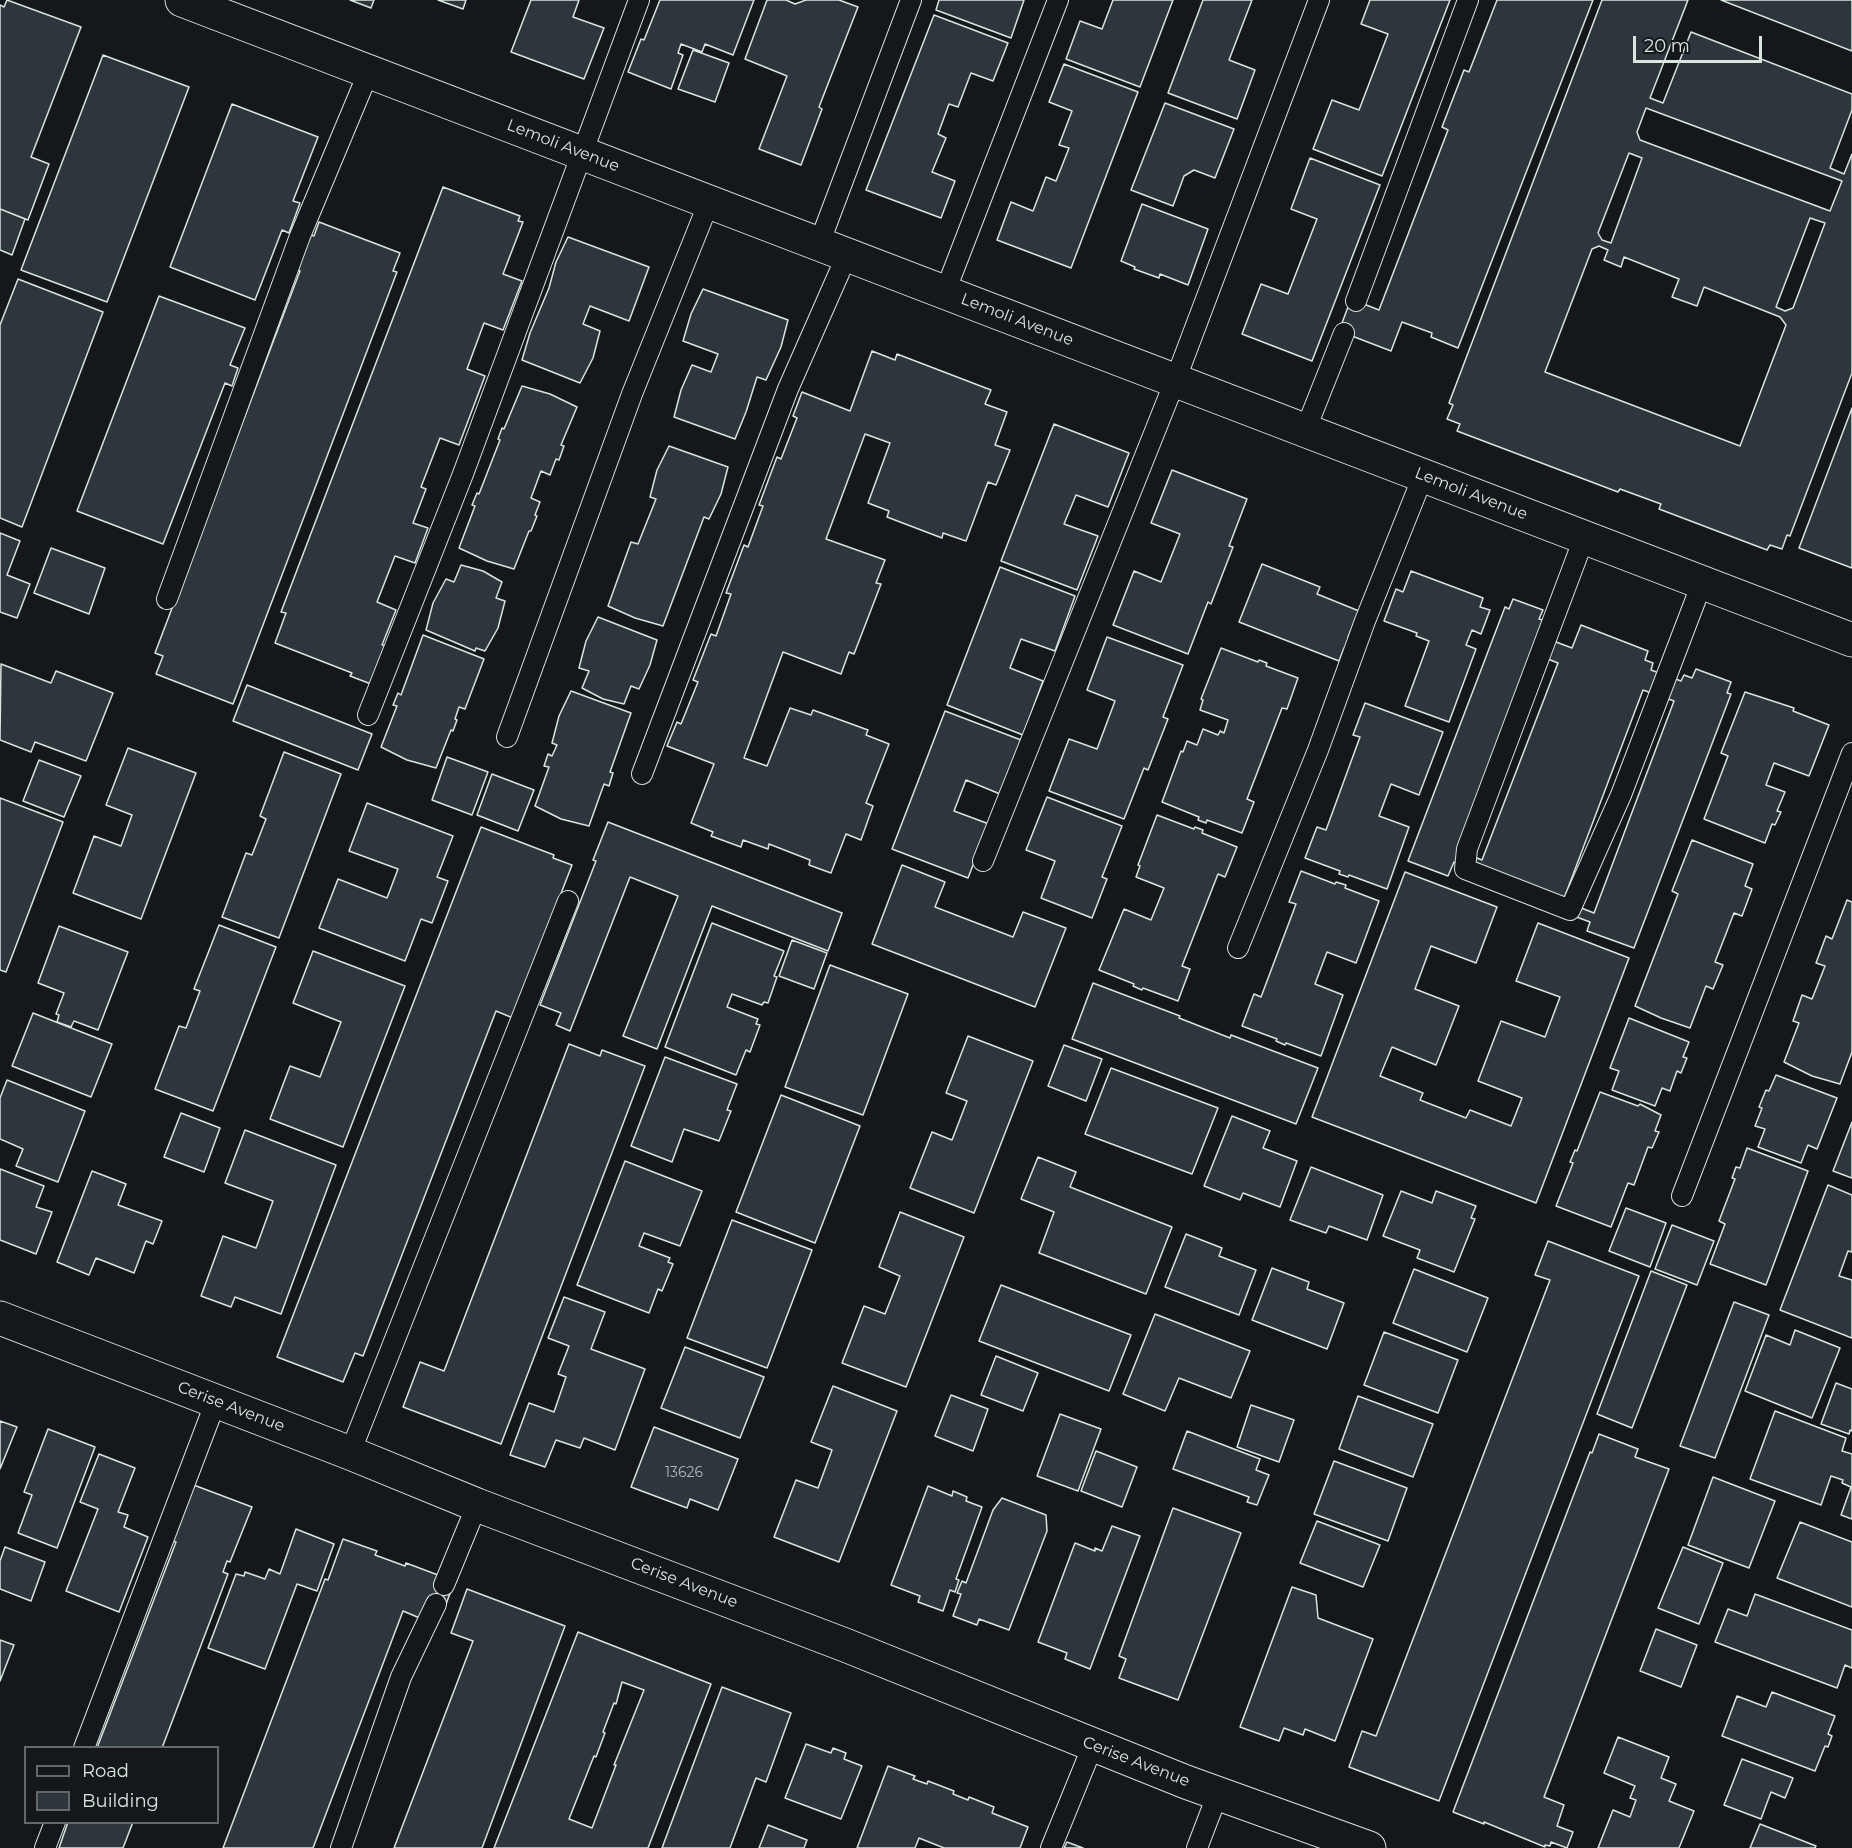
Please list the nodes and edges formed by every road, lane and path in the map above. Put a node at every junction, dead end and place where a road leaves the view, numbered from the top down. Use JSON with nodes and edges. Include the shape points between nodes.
{"nodes":[{"id":1,"x":182,"y":0,"type":"edge"},
{"id":2,"x":639,"y":0,"type":"edge"},
{"id":3,"x":911,"y":0,"type":"edge"},
{"id":4,"x":1058,"y":0,"type":"edge"},
{"id":5,"x":1318,"y":0,"type":"edge"},
{"id":6,"x":1468,"y":0,"type":"edge"},
{"id":7,"x":369,"y":71,"type":"junction"},
{"id":8,"x":582,"y":153,"type":"junction"},
{"id":9,"x":709,"y":202,"type":"junction"},
{"id":10,"x":833,"y":249,"type":"junction"},
{"id":11,"x":945,"y":292,"type":"junction"},
{"id":12,"x":1356,"y":301,"type":"dead end"},
{"id":13,"x":1344,"y":333,"type":"dead end"},
{"id":14,"x":1175,"y":381,"type":"junction"},
{"id":15,"x":1305,"y":430,"type":"junction"},
{"id":16,"x":1423,"y":476,"type":"junction"},
{"id":17,"x":1584,"y":538,"type":"junction"},
{"id":18,"x":1702,"y":583,"type":"junction"},
{"id":19,"x":167,"y":599,"type":"dead end"},
{"id":20,"x":1852,"y":640,"type":"edge"},
{"id":21,"x":368,"y":716,"type":"dead end"},
{"id":22,"x":507,"y":737,"type":"dead end"},
{"id":23,"x":1852,"y":753,"type":"edge"},
{"id":24,"x":642,"y":774,"type":"dead end"},
{"id":25,"x":983,"y":861,"type":"dead end"},
{"id":26,"x":568,"y":902,"type":"dead end"},
{"id":27,"x":1238,"y":948,"type":"dead end"},
{"id":28,"x":1682,"y":1196,"type":"dead end"},
{"id":29,"x":0,"y":1318,"type":"edge"},
{"id":30,"x":216,"y":1401,"type":"junction"},
{"id":31,"x":350,"y":1453,"type":"junction"},
{"id":32,"x":477,"y":1505,"type":"junction"},
{"id":33,"x":444,"y":1585,"type":"dead end"},
{"id":34,"x":436,"y":1604,"type":"dead end"},
{"id":35,"x":1093,"y":1745,"type":"junction"},
{"id":36,"x":85,"y":1746,"type":"edge"},
{"id":37,"x":1218,"y":1793,"type":"junction"},
{"id":38,"x":54,"y":1824,"type":"edge"},
{"id":39,"x":45,"y":1848,"type":"edge"},
{"id":40,"x":341,"y":1848,"type":"edge"},
{"id":41,"x":1051,"y":1848,"type":"edge"},
{"id":42,"x":1197,"y":1848,"type":"edge"},
{"id":43,"x":1369,"y":1848,"type":"edge"}],
"edges":[{"from":1,"to":7,"type":"street","name":"Lemoli Avenue"},
{"from":2,"to":8,"type":"lane"},
{"from":3,"to":10,"type":"lane"},
{"from":4,"to":11,"type":"lane"},
{"from":5,"to":14,"type":"lane"},
{"from":6,"to":12,"type":"lane"},
{"from":7,"to":8,"type":"street","name":"Lemoli Avenue"},
{"from":7,"to":19,"type":"lane","via":[[305,223]]},
{"from":8,"to":9,"type":"street","name":"Lemoli Avenue"},
{"from":8,"to":21,"type":"lane"},
{"from":9,"to":10,"type":"street","name":"Lemoli Avenue"},
{"from":9,"to":22,"type":"lane","via":[[632,394]]},
{"from":10,"to":11,"type":"street","name":"Lemoli Avenue"},
{"from":10,"to":24,"type":"lane","via":[[788,389]]},
{"from":11,"to":14,"type":"street","name":"Lemoli Avenue"},
{"from":13,"to":15,"type":"lane"},
{"from":14,"to":15,"type":"street","name":"Lemoli Avenue"},
{"from":14,"to":25,"type":"lane"},
{"from":15,"to":16,"type":"street","name":"Lemoli Avenue"},
{"from":16,"to":17,"type":"street","name":"Lemoli Avenue"},
{"from":16,"to":27,"type":"lane"},
{"from":17,"to":18,"type":"street","name":"Lemoli Avenue"},
{"from":17,"to":18,"type":"lane","via":[[1467,849],[1465,869],[1570,910],[1621,795]]},
{"from":18,"to":20,"type":"street","name":"Lemoli Avenue"},
{"from":23,"to":28,"type":"lane"},
{"from":26,"to":31,"type":"lane"},
{"from":29,"to":30,"type":"street","name":"Cerise Avenue"},
{"from":30,"to":31,"type":"street","name":"Cerise Avenue"},
{"from":30,"to":36,"type":"lane"},
{"from":31,"to":32,"type":"street","name":"Cerise Avenue"},
{"from":32,"to":33,"type":"lane"},
{"from":32,"to":35,"type":"street","name":"Cerise Avenue","via":[[845,1645]]},
{"from":34,"to":40,"type":"lane","via":[[401,1677]]},
{"from":35,"to":37,"type":"street","name":"Cerise Avenue"},
{"from":35,"to":41,"type":"lane"},
{"from":37,"to":42,"type":"lane"},
{"from":37,"to":43,"type":"street","name":"Cerise Avenue"},
{"from":38,"to":39,"type":"lane"}]}
